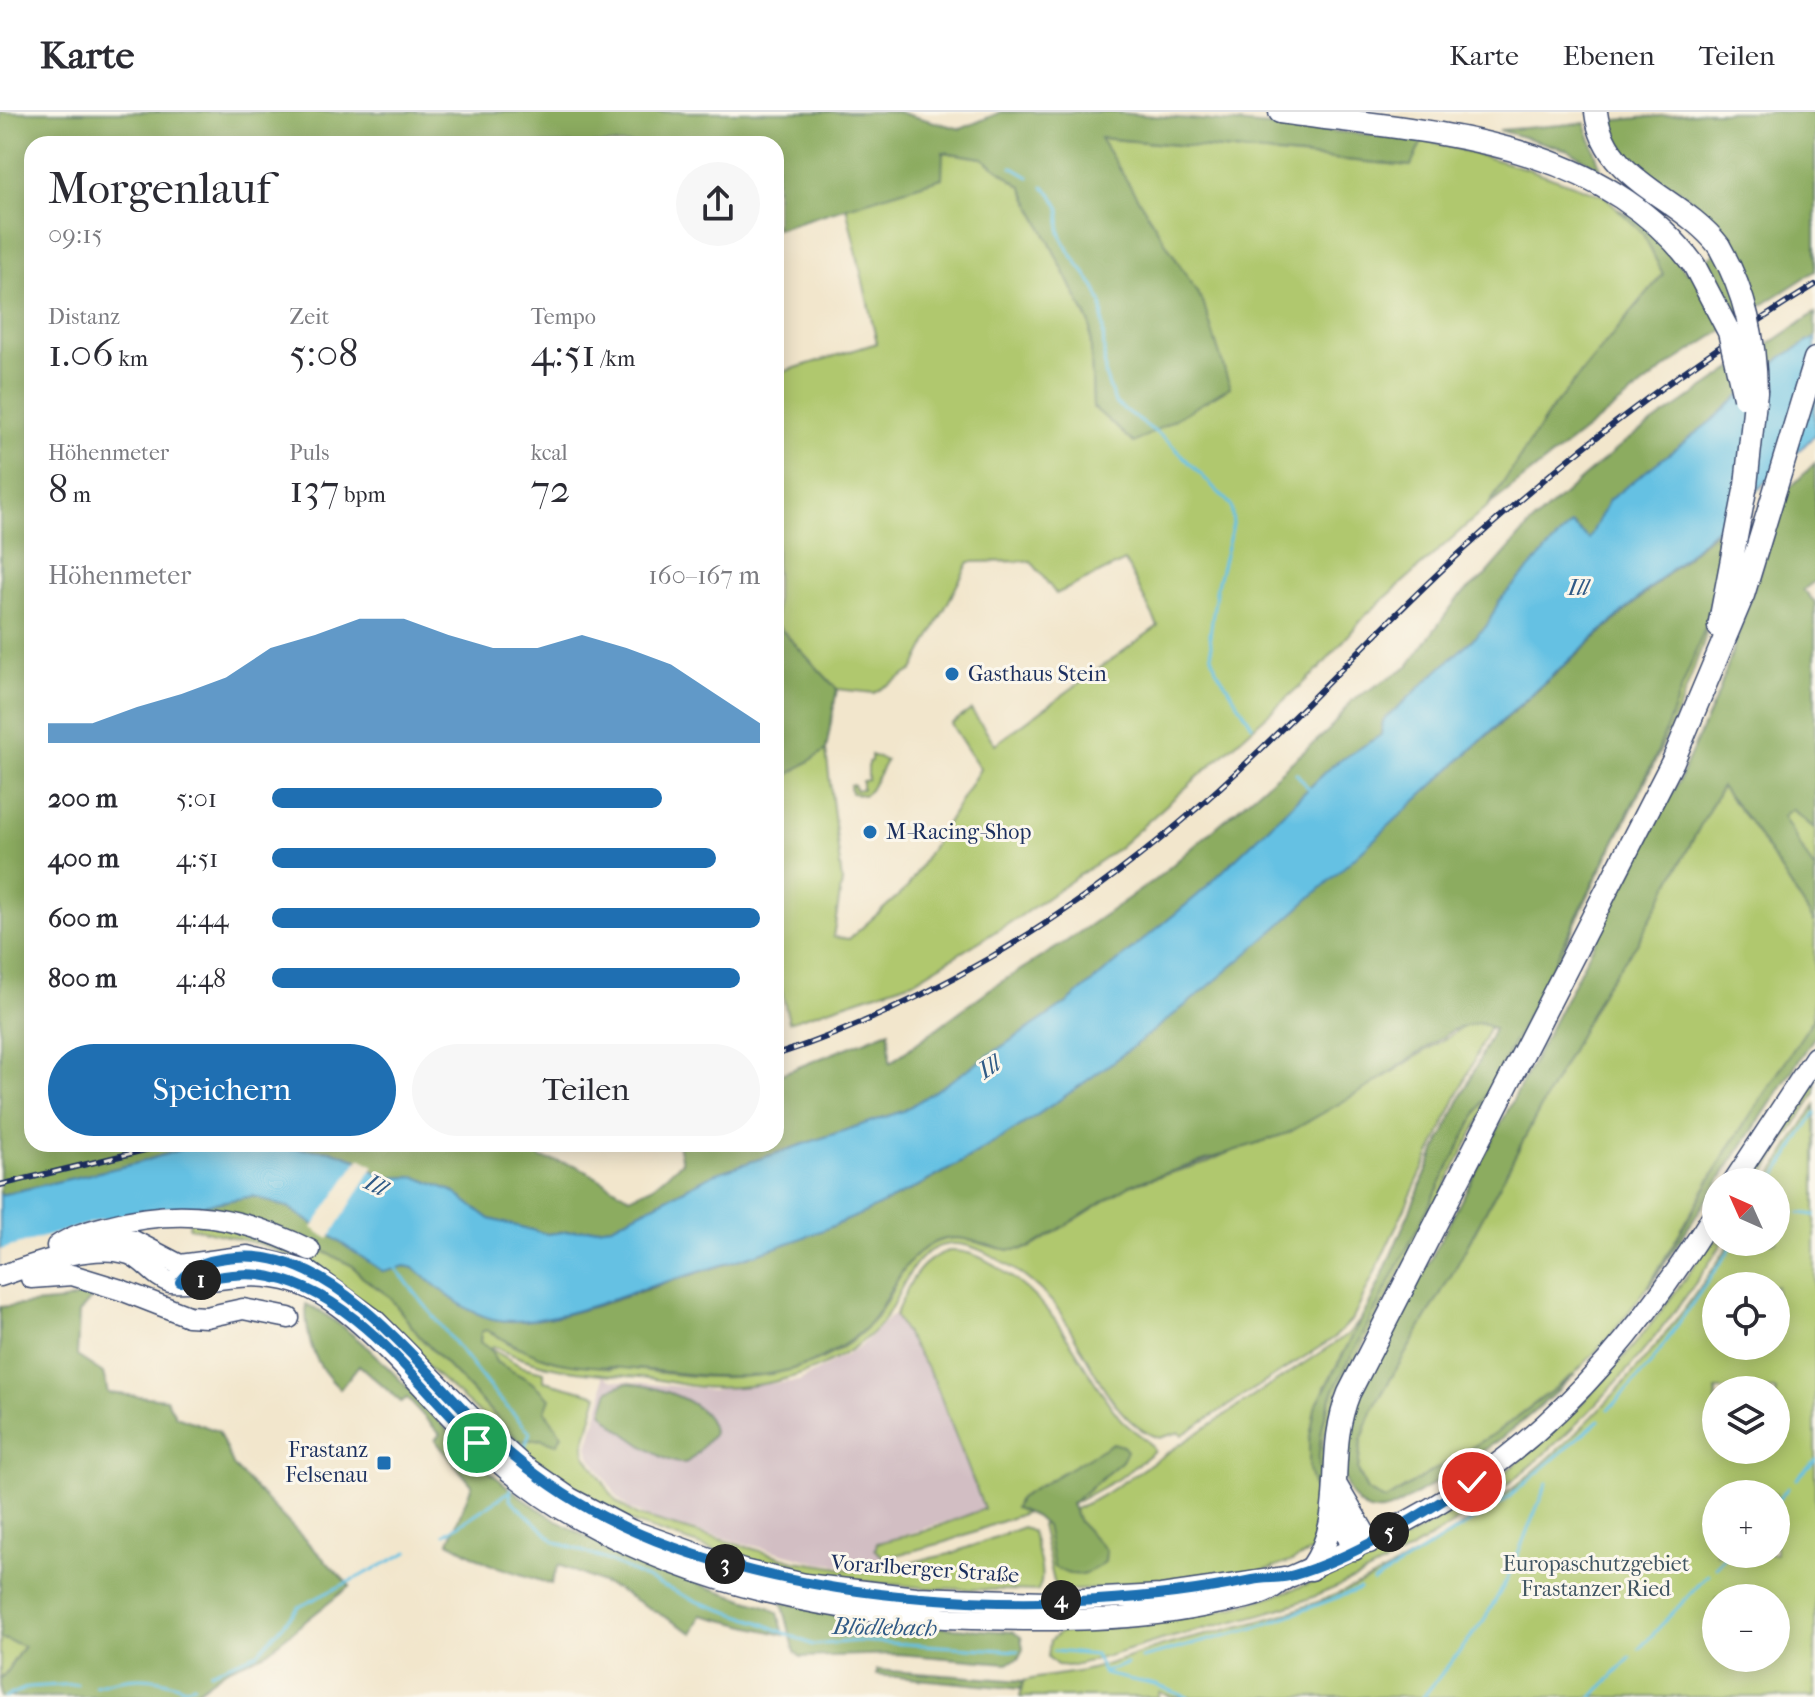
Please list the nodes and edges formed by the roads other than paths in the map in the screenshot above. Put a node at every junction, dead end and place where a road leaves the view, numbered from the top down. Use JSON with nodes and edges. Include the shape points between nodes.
{"nodes":[{"id":1,"x":1280,"y":112,"type":"edge"},
{"id":2,"x":1596,"y":112,"type":"edge"},
{"id":3,"x":1815,"y":359,"type":"edge"},
{"id":4,"x":1750,"y":437,"type":"junction"},
{"id":5,"x":1714,"y":660,"type":"junction"},
{"id":6,"x":1815,"y":1057,"type":"edge"},
{"id":7,"x":1742,"y":1168,"type":"edge"},
{"id":8,"x":1702,"y":1231,"type":"edge"},
{"id":9,"x":57,"y":1246,"type":"junction"},
{"id":10,"x":310,"y":1250,"type":"dead end"},
{"id":11,"x":159,"y":1265,"type":"junction"},
{"id":12,"x":194,"y":1266,"type":"junction"},
{"id":13,"x":4,"y":1276,"type":"edge"},
{"id":14,"x":180,"y":1282,"type":"junction"},
{"id":15,"x":289,"y":1318,"type":"dead end"},
{"id":16,"x":1334,"y":1482,"type":"junction"},
{"id":17,"x":1334,"y":1507,"type":"junction"},
{"id":18,"x":1362,"y":1545,"type":"junction"},
{"id":19,"x":1311,"y":1569,"type":"junction"},
{"id":20,"x":1289,"y":1577,"type":"junction"}],
"edges":[{"from":1,"to":4,"type":"highway","bridge":true,"via":[[1505,147],[1566,165],[1632,201],[1659,223],[1694,265],[1729,332]]},
{"from":2,"to":4,"type":"highway","bridge":true,"via":[[1601,136],[1617,164],[1692,216],[1719,246],[1740,285],[1751,325],[1756,392]]},
{"from":3,"to":5,"type":"highway","via":[[1760,545]]},
{"from":4,"to":5,"type":"highway"},
{"from":5,"to":16,"type":"highway","via":[[1645,819],[1349,1393],[1337,1428]]},
{"from":6,"to":7,"type":"main road"},
{"from":8,"to":18,"type":"main road","name":"Vorarlberger Straße","via":[[1639,1323],[1579,1390],[1472,1482]]},
{"from":9,"to":10,"type":"main road","via":[[72,1236],[130,1220],[194,1213],[237,1222]]},
{"from":9,"to":11,"type":"main road","name":"Vorarlberger Straße","via":[[94,1238],[134,1241]]},
{"from":9,"to":13,"type":"main road","name":"Vorarlberger Straße"},
{"from":11,"to":12,"type":"main road","name":"Vorarlberger Straße"},
{"from":11,"to":13,"type":"main road","name":"Vorarlberger Straße","via":[[125,1253],[97,1252]]},
{"from":11,"to":14,"type":"main road"},
{"from":11,"to":14,"type":"main road","via":[[156,1304]]},
{"from":12,"to":14,"type":"main road"},
{"from":12,"to":20,"type":"main road","name":"Vorarlberger Straße","via":[[248,1256],[308,1271],[374,1319],[497,1442],[570,1498],[640,1534],[743,1570],[805,1584],[916,1597],[1045,1601],[1161,1595]]},
{"from":13,"to":15,"type":"main road","bridge":true,"via":[[92,1279],[188,1316],[243,1309]]},
{"from":14,"to":20,"type":"main road","name":"Vorarlberger Straße","via":[[242,1274],[301,1284],[365,1330],[497,1462],[561,1509],[641,1551],[767,1592],[914,1617],[1054,1620],[1129,1617],[1216,1604],[1267,1591]]},
{"from":16,"to":17,"type":"highway"},
{"from":16,"to":18,"type":"highway"},
{"from":17,"to":18,"type":"highway"},
{"from":17,"to":19,"type":"highway","via":[[1332,1530]]},
{"from":18,"to":19,"type":"main road","name":"Vorarlberger Straße"},
{"from":19,"to":20,"type":"main road","name":"Vorarlberger Straße"}]}
